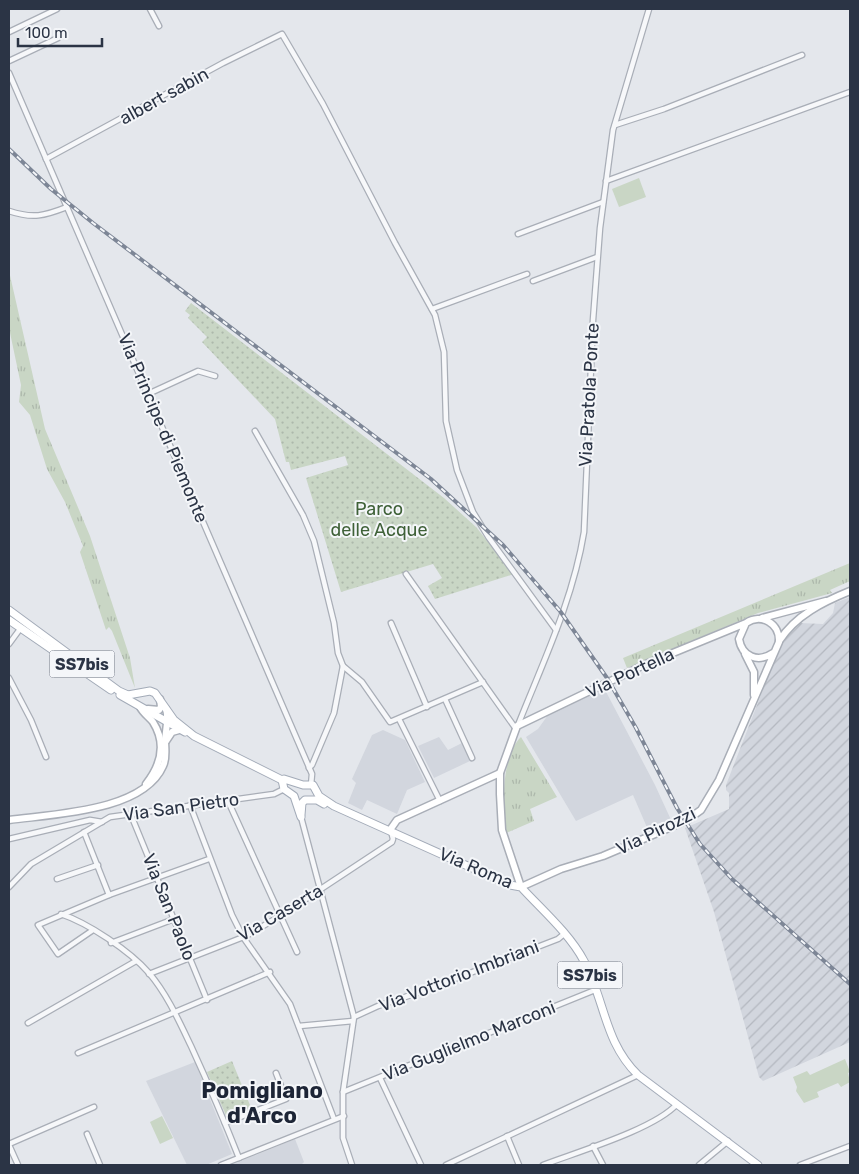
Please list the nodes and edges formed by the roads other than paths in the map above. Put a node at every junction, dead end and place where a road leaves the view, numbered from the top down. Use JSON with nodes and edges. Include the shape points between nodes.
{"nodes":[{"id":1,"x":57,"y":9,"type":"edge"},
{"id":2,"x":150,"y":9,"type":"edge"},
{"id":3,"x":649,"y":9,"type":"edge"},
{"id":4,"x":159,"y":26,"type":"dead end"},
{"id":5,"x":9,"y":32,"type":"edge"},
{"id":6,"x":58,"y":38,"type":"dead end"},
{"id":7,"x":802,"y":55,"type":"dead end"},
{"id":8,"x":9,"y":61,"type":"edge"},
{"id":9,"x":9,"y":73,"type":"edge"},
{"id":10,"x":850,"y":92,"type":"edge"},
{"id":11,"x":615,"y":125,"type":"junction"},
{"id":12,"x":46,"y":159,"type":"junction"},
{"id":13,"x":606,"y":181,"type":"junction"},
{"id":14,"x":603,"y":202,"type":"junction"},
{"id":15,"x":67,"y":207,"type":"junction"},
{"id":16,"x":9,"y":211,"type":"edge"},
{"id":17,"x":518,"y":234,"type":"dead end"},
{"id":18,"x":597,"y":257,"type":"junction"},
{"id":19,"x":527,"y":274,"type":"dead end"},
{"id":20,"x":533,"y":281,"type":"dead end"},
{"id":21,"x":432,"y":309,"type":"junction"},
{"id":22,"x":215,"y":376,"type":"dead end"},
{"id":23,"x":148,"y":394,"type":"junction"},
{"id":24,"x":255,"y":431,"type":"dead end"},
{"id":25,"x":406,"y":574,"type":"dead end"},
{"id":26,"x":850,"y":591,"type":"edge"},
{"id":27,"x":826,"y":601,"type":"junction"},
{"id":28,"x":9,"y":610,"type":"edge"},
{"id":29,"x":760,"y":618,"type":"junction"},
{"id":30,"x":9,"y":620,"type":"edge"},
{"id":31,"x":391,"y":623,"type":"dead end"},
{"id":32,"x":746,"y":623,"type":"junction"},
{"id":33,"x":20,"y":629,"type":"junction"},
{"id":34,"x":556,"y":630,"type":"junction"},
{"id":35,"x":779,"y":642,"type":"junction"},
{"id":36,"x":9,"y":644,"type":"edge"},
{"id":37,"x":744,"y":651,"type":"junction"},
{"id":38,"x":773,"y":653,"type":"junction"},
{"id":39,"x":344,"y":666,"type":"junction"},
{"id":40,"x":9,"y":678,"type":"edge"},
{"id":41,"x":483,"y":682,"type":"junction"},
{"id":42,"x":754,"y":695,"type":"junction"},
{"id":43,"x":445,"y":699,"type":"junction"},
{"id":44,"x":162,"y":701,"type":"junction"},
{"id":45,"x":140,"y":707,"type":"junction"},
{"id":46,"x":426,"y":707,"type":"junction"},
{"id":47,"x":399,"y":719,"type":"junction"},
{"id":48,"x":167,"y":724,"type":"junction"},
{"id":49,"x":517,"y":728,"type":"junction"},
{"id":50,"x":179,"y":730,"type":"junction"},
{"id":51,"x":194,"y":736,"type":"junction"},
{"id":52,"x":165,"y":742,"type":"junction"},
{"id":53,"x":46,"y":757,"type":"dead end"},
{"id":54,"x":472,"y":758,"type":"dead end"},
{"id":55,"x":309,"y":768,"type":"junction"},
{"id":56,"x":500,"y":773,"type":"junction"},
{"id":57,"x":282,"y":780,"type":"junction"},
{"id":58,"x":311,"y":785,"type":"junction"},
{"id":59,"x":144,"y":787,"type":"junction"},
{"id":60,"x":284,"y":789,"type":"junction"},
{"id":61,"x":228,"y":801,"type":"junction"},
{"id":62,"x":440,"y":801,"type":"junction"},
{"id":63,"x":190,"y":806,"type":"junction"},
{"id":64,"x":334,"y":806,"type":"junction"},
{"id":65,"x":131,"y":814,"type":"junction"},
{"id":66,"x":301,"y":817,"type":"junction"},
{"id":67,"x":9,"y":820,"type":"edge"},
{"id":68,"x":102,"y":822,"type":"junction"},
{"id":69,"x":390,"y":830,"type":"junction"},
{"id":70,"x":84,"y":832,"type":"junction"},
{"id":71,"x":9,"y":839,"type":"edge"},
{"id":72,"x":210,"y":859,"type":"junction"},
{"id":73,"x":98,"y":865,"type":"junction"},
{"id":74,"x":157,"y":878,"type":"junction"},
{"id":75,"x":57,"y":879,"type":"dead end"},
{"id":76,"x":9,"y":887,"type":"edge"},
{"id":77,"x":521,"y":887,"type":"junction"},
{"id":78,"x":320,"y":890,"type":"junction"},
{"id":79,"x":109,"y":895,"type":"junction"},
{"id":80,"x":61,"y":914,"type":"junction"},
{"id":81,"x":280,"y":916,"type":"junction"},
{"id":82,"x":174,"y":920,"type":"junction"},
{"id":83,"x":93,"y":930,"type":"junction"},
{"id":84,"x":564,"y":934,"type":"junction"},
{"id":85,"x":243,"y":937,"type":"junction"},
{"id":86,"x":111,"y":943,"type":"junction"},
{"id":87,"x":297,"y":952,"type":"dead end"},
{"id":88,"x":190,"y":957,"type":"junction"},
{"id":89,"x":136,"y":961,"type":"junction"},
{"id":90,"x":270,"y":972,"type":"junction"},
{"id":91,"x":149,"y":974,"type":"junction"},
{"id":92,"x":595,"y":990,"type":"junction"},
{"id":93,"x":207,"y":1000,"type":"junction"},
{"id":94,"x":175,"y":1013,"type":"junction"},
{"id":95,"x":354,"y":1019,"type":"junction"},
{"id":96,"x":28,"y":1023,"type":"dead end"},
{"id":97,"x":299,"y":1026,"type":"junction"},
{"id":98,"x":78,"y":1053,"type":"dead end"},
{"id":99,"x":276,"y":1074,"type":"dead end"},
{"id":100,"x":638,"y":1075,"type":"junction"},
{"id":101,"x":380,"y":1078,"type":"junction"},
{"id":102,"x":343,"y":1092,"type":"junction"},
{"id":103,"x":677,"y":1104,"type":"junction"},
{"id":104,"x":94,"y":1108,"type":"dead end"},
{"id":105,"x":344,"y":1116,"type":"junction"},
{"id":106,"x":334,"y":1119,"type":"junction"},
{"id":107,"x":225,"y":1124,"type":"junction"},
{"id":108,"x":87,"y":1134,"type":"dead end"},
{"id":109,"x":507,"y":1136,"type":"junction"},
{"id":110,"x":728,"y":1141,"type":"junction"},
{"id":111,"x":9,"y":1144,"type":"edge"},
{"id":112,"x":592,"y":1146,"type":"junction"},
{"id":113,"x":850,"y":1146,"type":"edge"},
{"id":114,"x":239,"y":1158,"type":"junction"},
{"id":115,"x":810,"y":1163,"type":"edge"},
{"id":116,"x":18,"y":1165,"type":"edge"},
{"id":117,"x":100,"y":1165,"type":"edge"},
{"id":118,"x":221,"y":1165,"type":"edge"},
{"id":119,"x":352,"y":1165,"type":"edge"},
{"id":120,"x":421,"y":1165,"type":"edge"},
{"id":121,"x":446,"y":1165,"type":"edge"},
{"id":122,"x":519,"y":1165,"type":"edge"},
{"id":123,"x":543,"y":1165,"type":"edge"},
{"id":124,"x":603,"y":1165,"type":"edge"},
{"id":125,"x":699,"y":1165,"type":"edge"},
{"id":126,"x":758,"y":1165,"type":"edge"},
{"id":127,"x":800,"y":1165,"type":"edge"}],
"edges":[{"from":1,"to":5,"type":"street"},
{"from":2,"to":4,"type":"street"},
{"from":3,"to":11,"type":"street","name":"Via Pratola Ponte"},
{"from":6,"to":8,"type":"street"},
{"from":7,"to":11,"type":"street"},
{"from":9,"to":12,"type":"street","name":"Via Principe di Piemonte"},
{"from":10,"to":13,"type":"street"},
{"from":11,"to":13,"type":"street","name":"Via Pratola Ponte"},
{"from":12,"to":15,"type":"street","name":"Via Principe di Piemonte"},
{"from":12,"to":21,"type":"street","name":"albert sabin","via":[[282,34]]},
{"from":13,"to":14,"type":"street","name":"Via Pratola Ponte"},
{"from":14,"to":17,"type":"street"},
{"from":14,"to":18,"type":"street","name":"Via Pratola Ponte"},
{"from":15,"to":16,"type":"street","via":[[43,216]]},
{"from":15,"to":23,"type":"street","name":"Via Principe di Piemonte"},
{"from":18,"to":20,"type":"street"},
{"from":18,"to":34,"type":"street","name":"Via Pratola Ponte","via":[[584,532],[579,564]]},
{"from":19,"to":21,"type":"street"},
{"from":21,"to":34,"type":"street","via":[[444,352],[446,421],[466,496],[489,538]]},
{"from":22,"to":23,"type":"street","via":[[198,371]]},
{"from":23,"to":55,"type":"street","name":"Via Principe di Piemonte"},
{"from":24,"to":39,"type":"street","via":[[303,515],[314,541],[338,653]]},
{"from":25,"to":41,"type":"street"},
{"from":26,"to":27,"type":"main road","name":"Via Portella"},
{"from":27,"to":29,"type":"main road","name":"Via Portella"},
{"from":27,"to":35,"type":"main road","name":"Via Portella","via":[[794,622]]},
{"from":28,"to":44,"type":"main road","number":"SS7bis","via":[[119,691],[134,695],[150,691]]},
{"from":29,"to":32,"type":"main road","name":"Via Portella"},
{"from":29,"to":35,"type":"main road","via":[[772,624]]},
{"from":30,"to":33,"type":"main road","number":"SS7bis"},
{"from":31,"to":46,"type":"street"},
{"from":32,"to":37,"type":"main road","via":[[739,639]]},
{"from":32,"to":49,"type":"main road","name":"Via Portella","via":[[629,672]]},
{"from":33,"to":36,"type":"street"},
{"from":33,"to":45,"type":"main road","number":"SS7bis","via":[[96,682]]},
{"from":34,"to":49,"type":"street","name":"Via Pratola Ponte"},
{"from":35,"to":38,"type":"main road","name":"Via Portella"},
{"from":37,"to":38,"type":"main road","via":[[754,658]]},
{"from":37,"to":42,"type":"main road","via":[[754,672]]},
{"from":38,"to":42,"type":"main road","name":"Via Portella"},
{"from":39,"to":47,"type":"street","via":[[362,682],[390,722]]},
{"from":39,"to":55,"type":"street","via":[[328,731]]},
{"from":40,"to":53,"type":"street"},
{"from":41,"to":43,"type":"street"},
{"from":41,"to":49,"type":"street"},
{"from":42,"to":77,"type":"main road","name":"Via Pirozzi","via":[[719,780],[701,810],[687,820],[603,856],[561,869]]},
{"from":43,"to":46,"type":"street"},
{"from":43,"to":54,"type":"street"},
{"from":44,"to":45,"type":"main road","via":[[158,710]]},
{"from":44,"to":48,"type":"main road"},
{"from":44,"to":51,"type":"main road","number":"SS7bis","via":[[174,720]]},
{"from":45,"to":48,"type":"main road","number":"SS7bis"},
{"from":45,"to":59,"type":"main road","via":[[157,729],[162,751],[157,768]]},
{"from":46,"to":47,"type":"street"},
{"from":47,"to":62,"type":"street"},
{"from":48,"to":50,"type":"main road","number":"SS7bis"},
{"from":48,"to":52,"type":"main road"},
{"from":49,"to":56,"type":"main road","name":"Via Pratola Ponte"},
{"from":50,"to":51,"type":"main road","number":"SS7bis"},
{"from":50,"to":52,"type":"main road","via":[[172,732]]},
{"from":51,"to":57,"type":"main road","number":"SS7bis"},
{"from":52,"to":59,"type":"main road","via":[[164,766],[156,780]]},
{"from":55,"to":58,"type":"street","name":"Via Principe di Piemonte"},
{"from":56,"to":62,"type":"main road"},
{"from":56,"to":77,"type":"main road","name":"Via Pratola Ponte","via":[[502,830]]},
{"from":57,"to":58,"type":"main road","number":"SS7bis"},
{"from":57,"to":60,"type":"main road"},
{"from":58,"to":64,"type":"main road","number":"SS7bis","via":[[319,796]]},
{"from":59,"to":67,"type":"main road","via":[[114,802],[72,814]]},
{"from":60,"to":61,"type":"street","name":"Via San Pietro","via":[[274,794]]},
{"from":60,"to":66,"type":"main road","via":[[294,796]]},
{"from":61,"to":63,"type":"street","name":"Via San Pietro"},
{"from":61,"to":81,"type":"street"},
{"from":62,"to":69,"type":"main road","via":[[397,820]]},
{"from":63,"to":65,"type":"street","name":"Via San Pietro"},
{"from":63,"to":72,"type":"street"},
{"from":64,"to":66,"type":"main road","number":"SS7bis","via":[[305,800]]},
{"from":64,"to":69,"type":"main road","name":"Via Roma","number":"SS7bis"},
{"from":65,"to":68,"type":"street","name":"Via San Pietro","via":[[110,817]]},
{"from":65,"to":74,"type":"street","name":"Via San Paolo"},
{"from":66,"to":78,"type":"street"},
{"from":68,"to":70,"type":"street","name":"Via San Pietro"},
{"from":68,"to":71,"type":"street","via":[[90,820]]},
{"from":69,"to":77,"type":"main road","name":"Via Roma","number":"SS7bis","via":[[510,885]]},
{"from":69,"to":78,"type":"street","name":"Via Caserta","via":[[392,842]]},
{"from":70,"to":73,"type":"street"},
{"from":70,"to":76,"type":"street","name":"Via San Pietro","via":[[32,864]]},
{"from":72,"to":74,"type":"street"},
{"from":72,"to":85,"type":"street"},
{"from":73,"to":75,"type":"street"},
{"from":73,"to":79,"type":"street"},
{"from":74,"to":79,"type":"street"},
{"from":74,"to":82,"type":"street","name":"Via San Paolo"},
{"from":77,"to":84,"type":"main road","name":"Via Roma","number":"SS7bis"},
{"from":78,"to":81,"type":"street","name":"Via Caserta"},
{"from":78,"to":95,"type":"street"},
{"from":79,"to":80,"type":"street"},
{"from":80,"to":83,"type":"street"},
{"from":80,"to":83,"type":"street","via":[[38,925],[58,954]]},
{"from":81,"to":85,"type":"street","name":"Via Caserta"},
{"from":81,"to":87,"type":"street"},
{"from":82,"to":86,"type":"street"},
{"from":82,"to":88,"type":"street","name":"Via San Paolo"},
{"from":83,"to":86,"type":"street"},
{"from":84,"to":92,"type":"main road","name":"Via Roma","number":"SS7bis","via":[[584,962]]},
{"from":84,"to":95,"type":"street","name":"Via Vottorio Imbriani","via":[[378,1006]]},
{"from":85,"to":88,"type":"street","name":"Via Caserta"},
{"from":85,"to":90,"type":"street"},
{"from":86,"to":89,"type":"street"},
{"from":88,"to":91,"type":"street","name":"Via Caserta"},
{"from":88,"to":93,"type":"street","name":"Via San Paolo"},
{"from":89,"to":91,"type":"street"},
{"from":89,"to":96,"type":"street"},
{"from":90,"to":93,"type":"street"},
{"from":90,"to":97,"type":"street"},
{"from":91,"to":94,"type":"street"},
{"from":92,"to":100,"type":"main road","name":"Via Roma","number":"SS7bis","via":[[615,1045]]},
{"from":92,"to":101,"type":"street","name":"Via Guglielmo Marconi"},
{"from":93,"to":94,"type":"street"},
{"from":94,"to":98,"type":"street"},
{"from":94,"to":107,"type":"street"},
{"from":95,"to":97,"type":"street"},
{"from":95,"to":102,"type":"street"},
{"from":97,"to":106,"type":"street"},
{"from":99,"to":107,"type":"street","via":[[286,1099]]},
{"from":100,"to":103,"type":"main road","name":"Via Roma","number":"SS7bis"},
{"from":100,"to":109,"type":"street"},
{"from":101,"to":102,"type":"street","name":"Via Guglielmo Marconi"},
{"from":101,"to":120,"type":"street"},
{"from":102,"to":105,"type":"street"},
{"from":103,"to":110,"type":"main road","name":"Via Roma","number":"SS7bis"},
{"from":103,"to":112,"type":"street","via":[[665,1115],[639,1128]]},
{"from":104,"to":111,"type":"street"},
{"from":105,"to":106,"type":"street"},
{"from":105,"to":119,"type":"street","via":[[344,1138]]},
{"from":106,"to":114,"type":"street"},
{"from":107,"to":114,"type":"street"},
{"from":108,"to":117,"type":"street"},
{"from":109,"to":121,"type":"street"},
{"from":109,"to":122,"type":"street"},
{"from":110,"to":125,"type":"street"},
{"from":110,"to":126,"type":"main road","name":"Via Roma","number":"SS7bis"},
{"from":111,"to":116,"type":"street"},
{"from":112,"to":123,"type":"street"},
{"from":112,"to":124,"type":"street"},
{"from":113,"to":115,"type":"street"},
{"from":114,"to":118,"type":"street"},
{"from":115,"to":127,"type":"street"}]}
